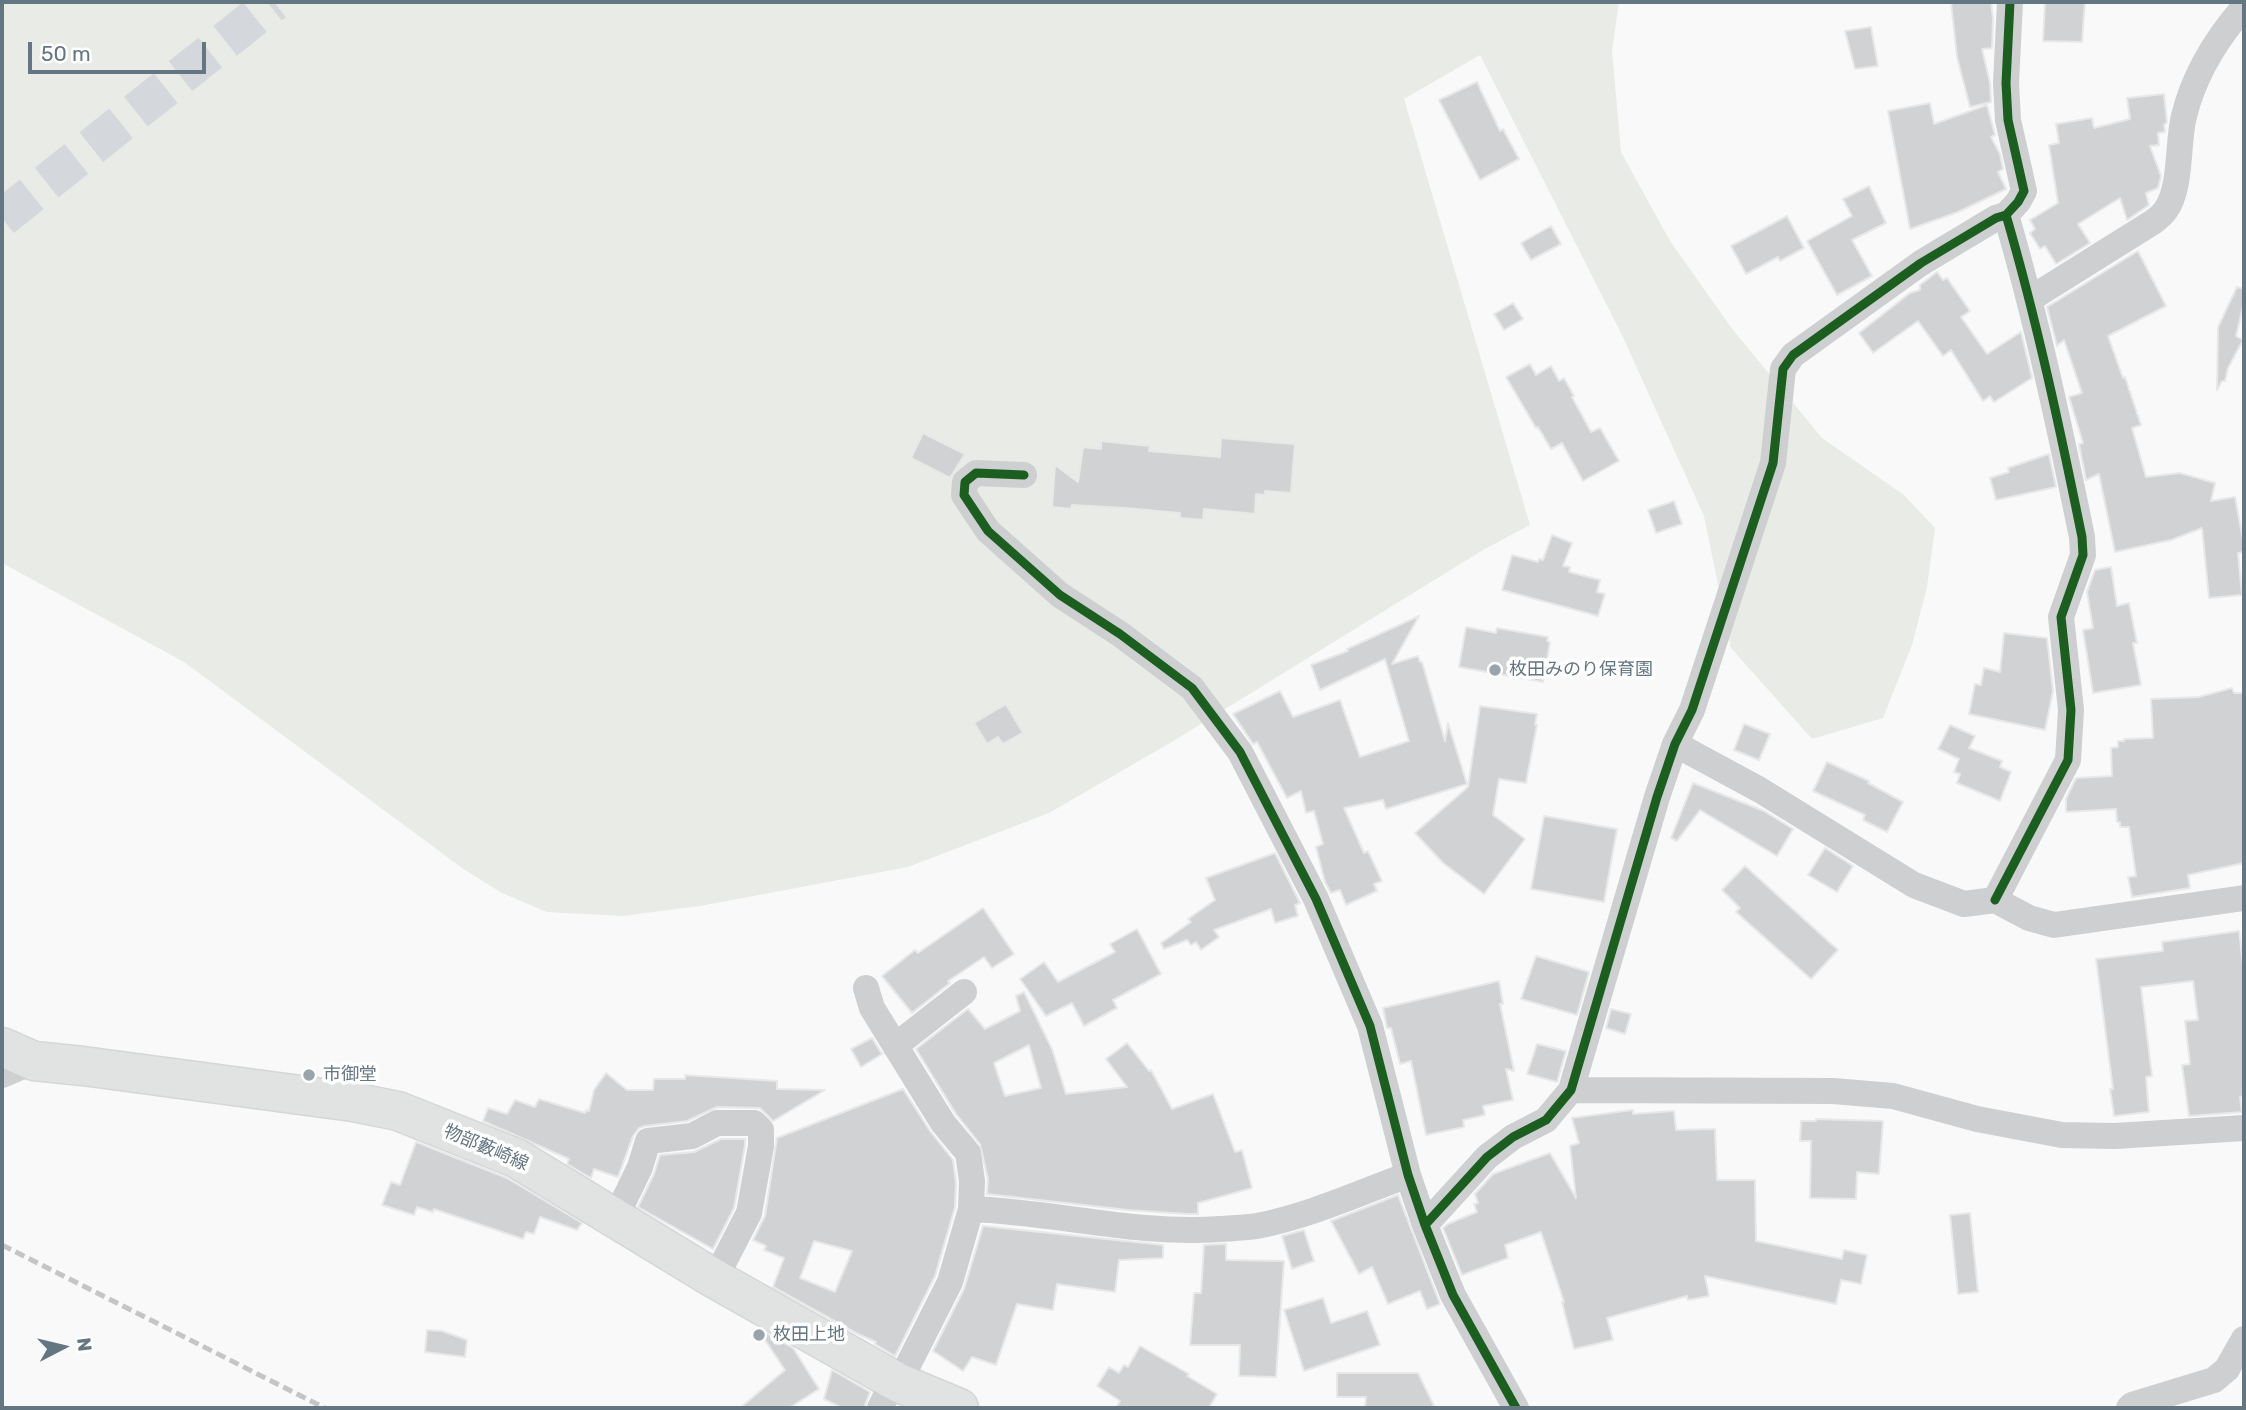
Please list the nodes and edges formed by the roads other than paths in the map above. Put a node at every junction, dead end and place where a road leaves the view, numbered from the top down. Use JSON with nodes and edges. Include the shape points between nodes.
{"nodes":[{"id":1,"x":2010,"y":2,"type":"edge"},
{"id":2,"x":2244,"y":7,"type":"edge"},
{"id":3,"x":2006,"y":215,"type":"junction"},
{"id":4,"x":2031,"y":299,"type":"junction"},
{"id":5,"x":1024,"y":475,"type":"dead end"},
{"id":6,"x":1675,"y":744,"type":"junction"},
{"id":7,"x":2244,"y":898,"type":"edge"},
{"id":8,"x":1996,"y":900,"type":"junction"},
{"id":9,"x":866,"y":988,"type":"dead end"},
{"id":10,"x":964,"y":992,"type":"dead end"},
{"id":11,"x":895,"y":1046,"type":"junction"},
{"id":12,"x":12,"y":1061,"type":"edge"},
{"id":13,"x":1571,"y":1090,"type":"junction"},
{"id":14,"x":2244,"y":1128,"type":"edge"},
{"id":15,"x":1408,"y":1175,"type":"junction"},
{"id":16,"x":971,"y":1209,"type":"junction"},
{"id":17,"x":616,"y":1217,"type":"junction"},
{"id":18,"x":1424,"y":1225,"type":"junction"},
{"id":19,"x":716,"y":1279,"type":"junction"},
{"id":20,"x":2244,"y":1339,"type":"edge"},
{"id":21,"x":890,"y":1396,"type":"edge"},
{"id":22,"x":959,"y":1408,"type":"edge"},
{"id":23,"x":1516,"y":1408,"type":"edge"},
{"id":24,"x":2129,"y":1408,"type":"edge"}],
"edges":[{"from":1,"to":3,"type":"street","via":[[2008,120],[2024,191]]},
{"from":2,"to":4,"type":"street","via":[[2224,30],[2199,73],[2184,116],[2173,196],[2165,212]]},
{"from":3,"to":4,"type":"street"},
{"from":3,"to":6,"type":"street","via":[[1921,263],[1793,355],[1783,369],[1773,463],[1692,710]]},
{"from":4,"to":8,"type":"street","via":[[2082,537],[2082,555],[2061,617],[2071,710],[2068,760]]},
{"from":5,"to":15,"type":"street","via":[[976,473],[965,482],[964,495],[988,531],[1060,595],[1192,688],[1240,752],[1316,899],[1370,1026]]},
{"from":6,"to":8,"type":"street","via":[[1760,790],[1914,886],[1964,904]]},
{"from":6,"to":13,"type":"street"},
{"from":7,"to":8,"type":"street","via":[[2054,925]]},
{"from":9,"to":11,"type":"street","via":[[872,1008]]},
{"from":10,"to":11,"type":"street"},
{"from":11,"to":16,"type":"street","via":[[943,1123],[968,1153]]},
{"from":12,"to":17,"type":"main road","name":"物部藪崎線","via":[[83,1066],[398,1111],[516,1158]]},
{"from":13,"to":14,"type":"street","via":[[1833,1091],[1893,1096],[1977,1119],[2063,1135]]},
{"from":13,"to":18,"type":"street","via":[[1546,1121],[1513,1137],[1487,1157]]},
{"from":15,"to":16,"type":"street","via":[[1309,1212],[1255,1226],[1207,1230],[1142,1229]]},
{"from":15,"to":18,"type":"street"},
{"from":16,"to":21,"type":"street","via":[[950,1282]]},
{"from":17,"to":19,"type":"main road","name":"物部藪崎線"},
{"from":17,"to":19,"type":"street","via":[[648,1142],[692,1136],[717,1123],[754,1123],[761,1130],[761,1146],[749,1213]]},
{"from":18,"to":23,"type":"street","via":[[1453,1295]]},
{"from":19,"to":21,"type":"main road","name":"物部藪崎線"},
{"from":20,"to":24,"type":"street","via":[[2227,1369],[2214,1380]]},
{"from":21,"to":22,"type":"main road","name":"物部藪崎線"}]}
